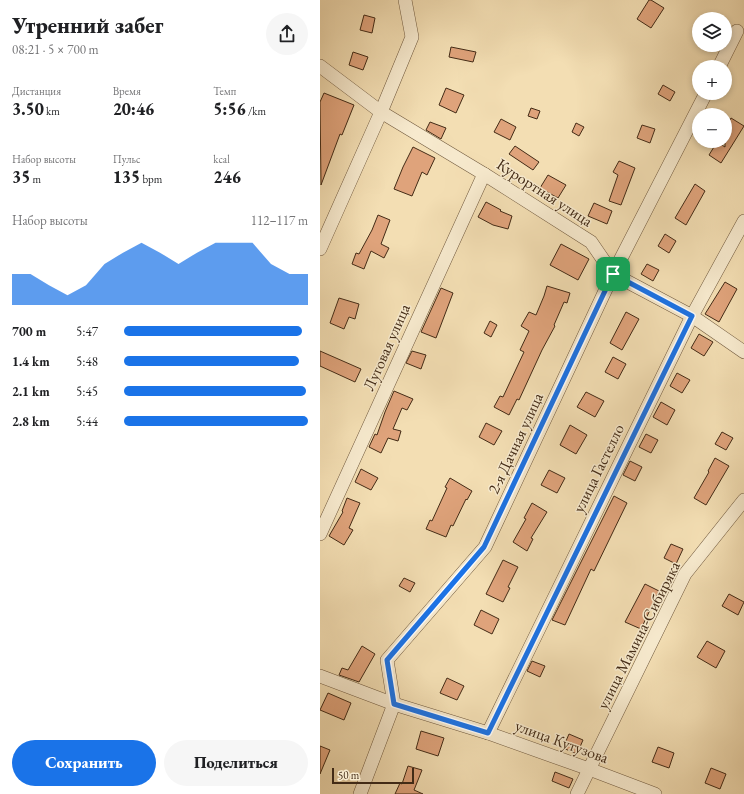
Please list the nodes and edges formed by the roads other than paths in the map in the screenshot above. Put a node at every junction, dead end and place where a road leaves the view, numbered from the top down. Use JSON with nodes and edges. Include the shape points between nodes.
{"nodes":[{"id":1,"x":405,"y":0,"type":"edge"},
{"id":2,"x":737,"y":31,"type":"dead end"},
{"id":3,"x":722,"y":60,"type":"edge"},
{"id":4,"x":320,"y":66,"type":"edge"},
{"id":5,"x":702,"y":100,"type":"edge"},
{"id":6,"x":381,"y":112,"type":"junction"},
{"id":7,"x":484,"y":174,"type":"junction"},
{"id":8,"x":744,"y":221,"type":"edge"},
{"id":9,"x":320,"y":248,"type":"edge"},
{"id":10,"x":613,"y":274,"type":"junction"},
{"id":11,"x":692,"y":316,"type":"junction"},
{"id":12,"x":744,"y":352,"type":"edge"},
{"id":13,"x":744,"y":500,"type":"edge"},
{"id":14,"x":320,"y":534,"type":"edge"},
{"id":15,"x":320,"y":676,"type":"edge"},
{"id":16,"x":394,"y":704,"type":"junction"},
{"id":17,"x":488,"y":733,"type":"junction"},
{"id":18,"x":589,"y":769,"type":"junction"},
{"id":19,"x":360,"y":794,"type":"edge"},
{"id":20,"x":577,"y":794,"type":"edge"},
{"id":21,"x":655,"y":794,"type":"edge"}],
"edges":[{"from":1,"to":6,"type":"street","via":[[412,37]]},
{"from":2,"to":3,"type":"street"},
{"from":4,"to":6,"type":"street","name":"Курортная улица"},
{"from":5,"to":10,"type":"street","name":"2-я Дачная улица"},
{"from":6,"to":7,"type":"street","name":"Курортная улица"},
{"from":6,"to":9,"type":"street"},
{"from":7,"to":10,"type":"street","name":"Курортная улица","via":[[591,242]]},
{"from":7,"to":14,"type":"street","name":"Луговая улица"},
{"from":8,"to":11,"type":"street","name":"улица Гастелло"},
{"from":10,"to":11,"type":"street","name":"Курортная улица"},
{"from":10,"to":16,"type":"street","name":"2-я Дачная улица","via":[[484,547],[387,660]]},
{"from":11,"to":12,"type":"street","name":"Курортная улица"},
{"from":11,"to":17,"type":"street","name":"улица Гастелло"},
{"from":13,"to":18,"type":"street","name":"улица Мамина-Сибиряка","via":[[685,574]]},
{"from":15,"to":16,"type":"street","name":"улица Кутузова"},
{"from":16,"to":17,"type":"street","name":"улица Кутузова"},
{"from":16,"to":19,"type":"street","name":"2-я Дачная улица"},
{"from":17,"to":18,"type":"street","name":"улица Кутузова"},
{"from":18,"to":20,"type":"street","name":"улица Мамина-Сибиряка"},
{"from":18,"to":21,"type":"street","name":"улица Кутузова"}]}
